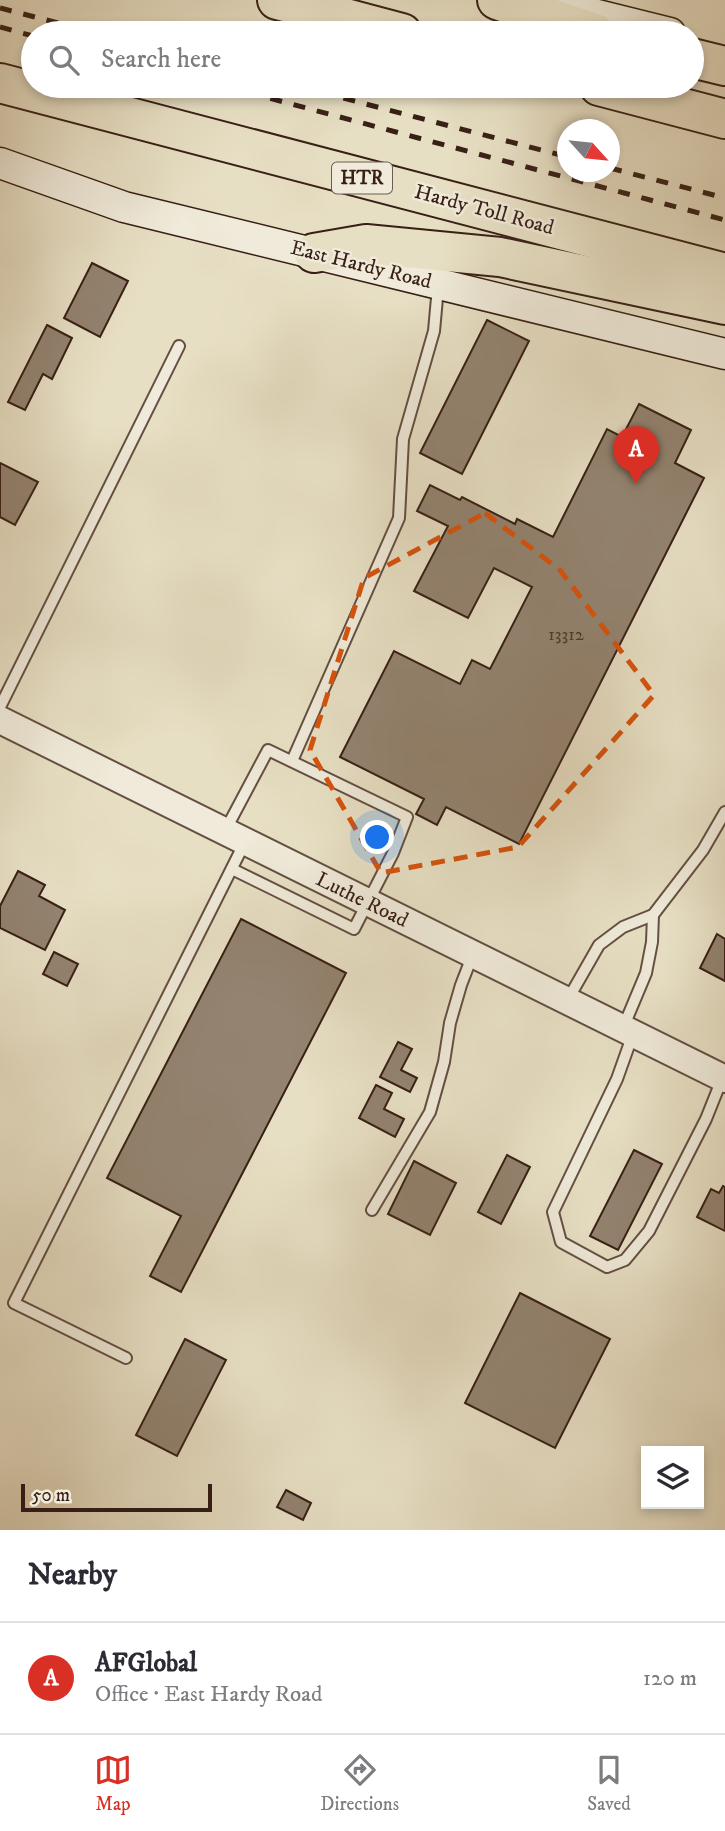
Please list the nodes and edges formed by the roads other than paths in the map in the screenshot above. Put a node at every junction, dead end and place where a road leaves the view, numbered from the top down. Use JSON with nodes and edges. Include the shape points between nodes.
{"nodes":[{"id":1,"x":277,"y":0,"type":"edge"},
{"id":2,"x":497,"y":0,"type":"edge"},
{"id":3,"x":537,"y":0,"type":"edge"},
{"id":4,"x":357,"y":21,"type":"edge"},
{"id":5,"x":559,"y":21,"type":"edge"},
{"id":6,"x":622,"y":21,"type":"edge"},
{"id":7,"x":704,"y":42,"type":"edge"},
{"id":8,"x":725,"y":47,"type":"edge"},
{"id":9,"x":704,"y":61,"type":"edge"},
{"id":10,"x":725,"y":66,"type":"edge"},
{"id":11,"x":0,"y":83,"type":"edge"},
{"id":12,"x":21,"y":89,"type":"edge"},
{"id":13,"x":57,"y":98,"type":"edge"},
{"id":14,"x":645,"y":98,"type":"edge"},
{"id":15,"x":725,"y":119,"type":"edge"},
{"id":16,"x":0,"y":163,"type":"edge"},
{"id":17,"x":314,"y":253,"type":"junction"},
{"id":18,"x":725,"y":273,"type":"edge"},
{"id":19,"x":439,"y":284,"type":"junction"},
{"id":20,"x":725,"y":305,"type":"edge"},
{"id":21,"x":180,"y":345,"type":"dead end"},
{"id":22,"x":725,"y":354,"type":"edge"},
{"id":23,"x":0,"y":707,"type":"edge"},
{"id":24,"x":0,"y":720,"type":"edge"},
{"id":25,"x":292,"y":761,"type":"junction"},
{"id":26,"x":725,"y":812,"type":"edge"},
{"id":27,"x":235,"y":836,"type":"junction"},
{"id":28,"x":232,"y":869,"type":"junction"},
{"id":29,"x":367,"y":902,"type":"junction"},
{"id":30,"x":653,"y":915,"type":"junction"},
{"id":31,"x":473,"y":954,"type":"junction"},
{"id":32,"x":567,"y":1001,"type":"junction"},
{"id":33,"x":628,"y":1031,"type":"junction"},
{"id":34,"x":724,"y":1079,"type":"edge"},
{"id":35,"x":372,"y":1210,"type":"dead end"},
{"id":36,"x":126,"y":1358,"type":"dead end"}],
"edges":[{"from":1,"to":4,"type":"highway"},
{"from":2,"to":5,"type":"highway"},
{"from":3,"to":6,"type":"main road"},
{"from":7,"to":8,"type":"main road"},
{"from":9,"to":10,"type":"highway"},
{"from":11,"to":12,"type":"highway","name":"Hardy Toll Road","number":"HTR"},
{"from":13,"to":18,"type":"highway","name":"Hardy Toll Road","number":"HTR"},
{"from":14,"to":15,"type":"highway"},
{"from":16,"to":17,"type":"main road","name":"East Hardy Road","via":[[124,207]]},
{"from":17,"to":19,"type":"main road","name":"East Hardy Road"},
{"from":17,"to":20,"type":"highway","via":[[366,244],[500,257]]},
{"from":19,"to":22,"type":"main road","name":"East Hardy Road"},
{"from":19,"to":25,"type":"lane","via":[[434,331],[403,439],[399,519]]},
{"from":21,"to":23,"type":"lane"},
{"from":24,"to":27,"type":"street","name":"Luthe Road"},
{"from":25,"to":27,"type":"lane","via":[[268,750]]},
{"from":25,"to":29,"type":"lane","via":[[407,817]]},
{"from":26,"to":30,"type":"lane","via":[[703,850]]},
{"from":27,"to":28,"type":"lane"},
{"from":27,"to":29,"type":"street","name":"Luthe Road"},
{"from":28,"to":29,"type":"lane","via":[[354,929]]},
{"from":28,"to":36,"type":"lane","via":[[14,1303]]},
{"from":29,"to":31,"type":"street","name":"Luthe Road"},
{"from":30,"to":32,"type":"lane","via":[[623,927],[599,945]]},
{"from":30,"to":33,"type":"lane","via":[[646,973]]},
{"from":31,"to":32,"type":"street","name":"Luthe Road"},
{"from":31,"to":35,"type":"lane","via":[[450,1023],[430,1112]]},
{"from":32,"to":33,"type":"street","name":"Luthe Road"},
{"from":33,"to":34,"type":"street","name":"Luthe Road"},
{"from":33,"to":34,"type":"lane","via":[[617,1079],[552,1212],[561,1242],[607,1267],[625,1261],[649,1231]]}]}
